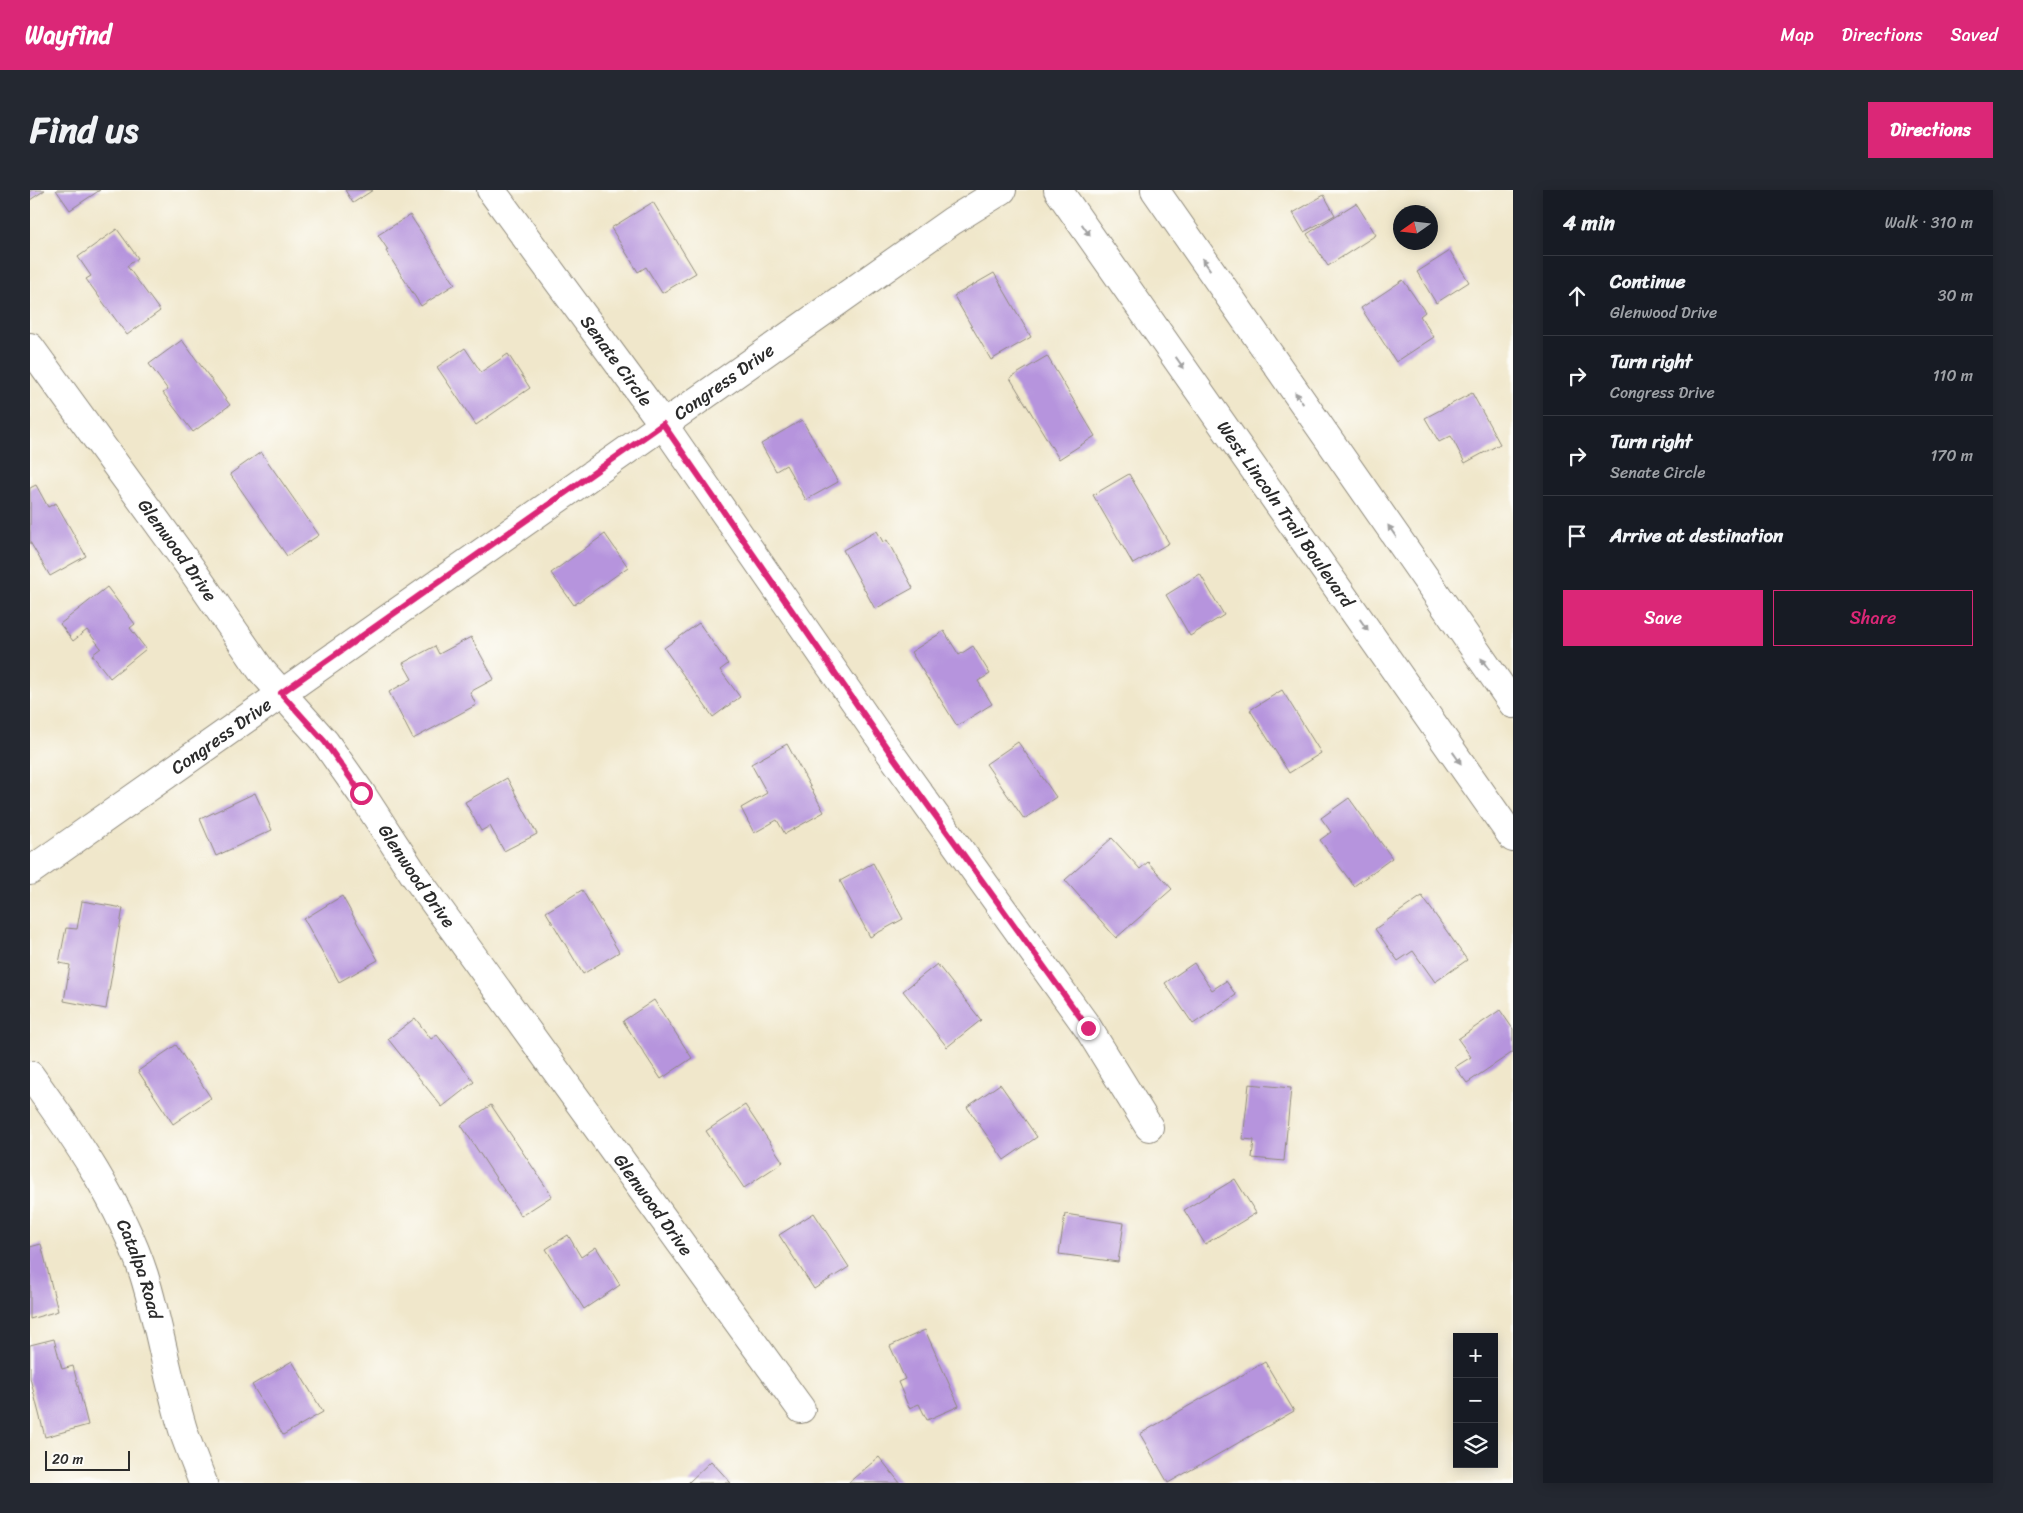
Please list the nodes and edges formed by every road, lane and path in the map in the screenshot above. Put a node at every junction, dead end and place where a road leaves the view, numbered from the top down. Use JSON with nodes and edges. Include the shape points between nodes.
{"nodes":[{"id":1,"x":491,"y":190,"type":"edge"},
{"id":2,"x":1002,"y":190,"type":"edge"},
{"id":3,"x":1058,"y":190,"type":"edge"},
{"id":4,"x":1154,"y":190,"type":"edge"},
{"id":5,"x":30,"y":347,"type":"edge"},
{"id":6,"x":663,"y":424,"type":"junction"},
{"id":7,"x":281,"y":693,"type":"junction"},
{"id":8,"x":1513,"y":704,"type":"edge"},
{"id":9,"x":1513,"y":838,"type":"edge"},
{"id":10,"x":30,"y":871,"type":"edge"},
{"id":11,"x":30,"y":1074,"type":"edge"},
{"id":12,"x":1149,"y":1127,"type":"dead end"},
{"id":13,"x":801,"y":1409,"type":"dead end"},
{"id":14,"x":202,"y":1483,"type":"edge"}],
"edges":[{"from":1,"to":6,"type":"street","name":"Senate Circle"},
{"from":2,"to":6,"type":"street","name":"Congress Drive"},
{"from":3,"to":9,"type":"street","name":"West Lincoln Trail Boulevard","one_way":true},
{"from":8,"to":4,"type":"street","one_way":true},
{"from":5,"to":7,"type":"street","name":"Glenwood Drive","via":[[261,670]]},
{"from":6,"to":7,"type":"street","name":"Congress Drive"},
{"from":6,"to":12,"type":"street","name":"Senate Circle","via":[[891,754],[1088,1028]]},
{"from":7,"to":10,"type":"street","name":"Congress Drive"},
{"from":7,"to":13,"type":"street","name":"Glenwood Drive","via":[[325,742],[415,876]]},
{"from":11,"to":14,"type":"street","name":"Catalpa Road","via":[[87,1158],[128,1235],[144,1275],[184,1433]]}]}
